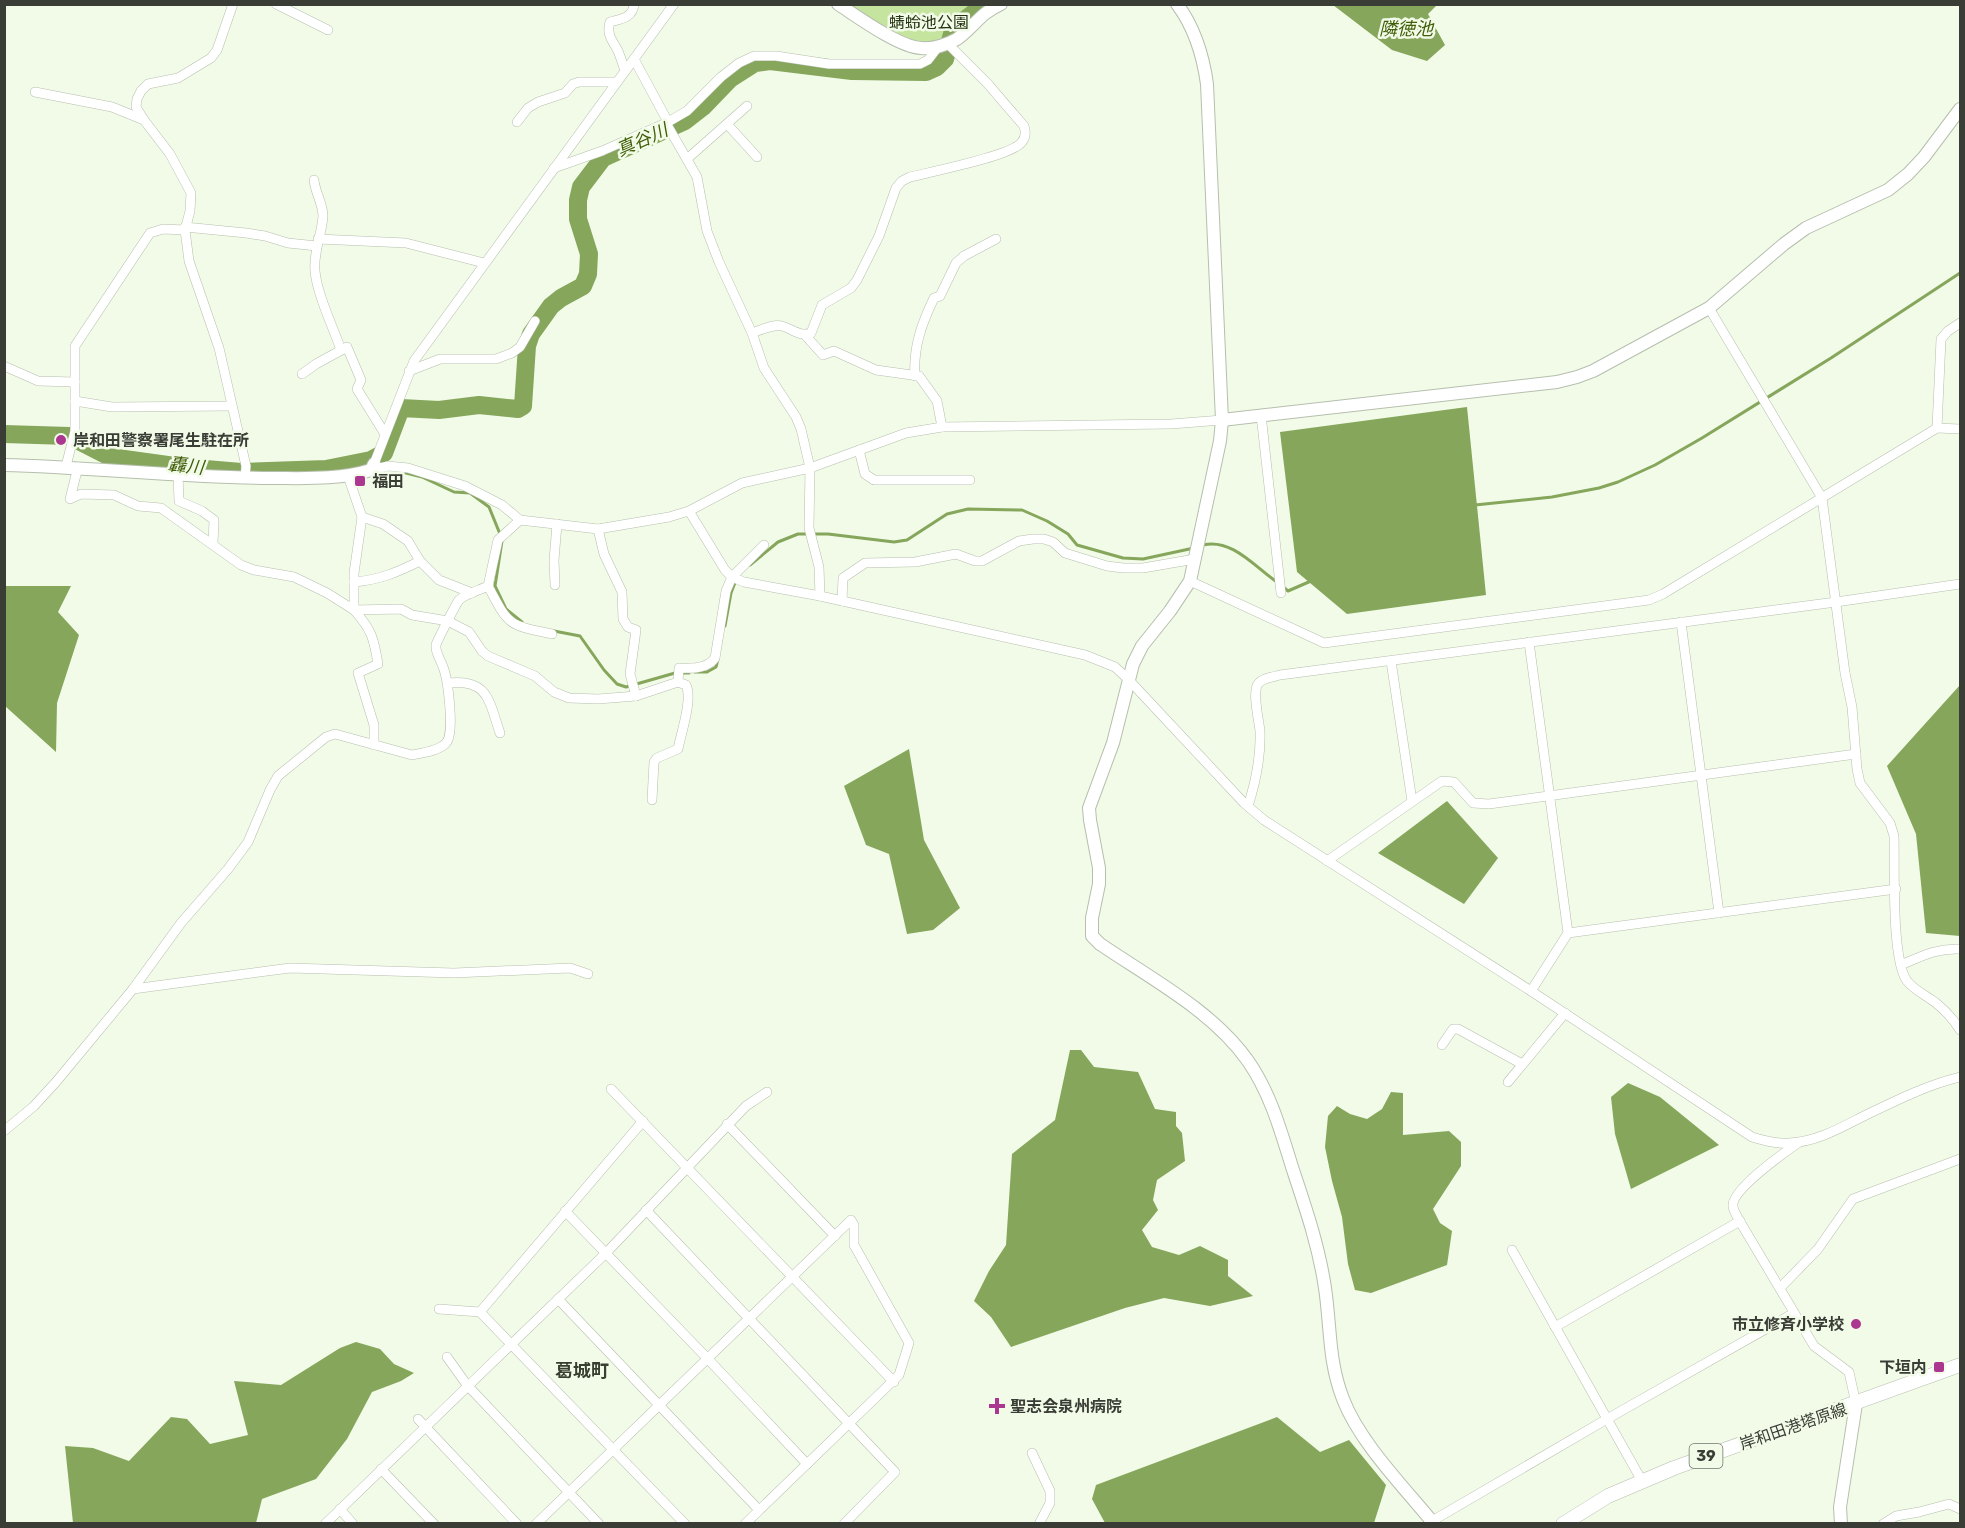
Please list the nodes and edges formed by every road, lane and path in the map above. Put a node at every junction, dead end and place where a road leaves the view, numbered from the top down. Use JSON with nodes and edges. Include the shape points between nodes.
{"nodes":[{"id":1,"x":234,"y":4,"type":"edge"},
{"id":2,"x":276,"y":4,"type":"edge"},
{"id":3,"x":634,"y":4,"type":"edge"},
{"id":4,"x":674,"y":4,"type":"edge"},
{"id":5,"x":838,"y":4,"type":"edge"},
{"id":6,"x":1001,"y":4,"type":"edge"},
{"id":7,"x":1177,"y":4,"type":"edge"},
{"id":8,"x":328,"y":30,"type":"dead end"},
{"id":9,"x":943,"y":45,"type":"junction"},
{"id":10,"x":634,"y":59,"type":"junction"},
{"id":11,"x":625,"y":71,"type":"junction"},
{"id":12,"x":617,"y":82,"type":"junction"},
{"id":13,"x":35,"y":92,"type":"dead end"},
{"id":14,"x":747,"y":106,"type":"dead end"},
{"id":15,"x":1960,"y":109,"type":"edge"},
{"id":16,"x":144,"y":120,"type":"junction"},
{"id":17,"x":517,"y":122,"type":"dead end"},
{"id":18,"x":667,"y":122,"type":"junction"},
{"id":19,"x":727,"y":124,"type":"junction"},
{"id":20,"x":757,"y":158,"type":"dead end"},
{"id":21,"x":687,"y":159,"type":"junction"},
{"id":22,"x":554,"y":168,"type":"junction"},
{"id":23,"x":314,"y":180,"type":"dead end"},
{"id":24,"x":185,"y":229,"type":"junction"},
{"id":25,"x":996,"y":239,"type":"dead end"},
{"id":26,"x":317,"y":242,"type":"junction"},
{"id":27,"x":484,"y":263,"type":"junction"},
{"id":28,"x":1710,"y":309,"type":"junction"},
{"id":29,"x":535,"y":321,"type":"dead end"},
{"id":30,"x":1960,"y":323,"type":"edge"},
{"id":31,"x":752,"y":333,"type":"junction"},
{"id":32,"x":805,"y":335,"type":"junction"},
{"id":33,"x":341,"y":350,"type":"junction"},
{"id":34,"x":4,"y":366,"type":"edge"},
{"id":35,"x":409,"y":371,"type":"junction"},
{"id":36,"x":302,"y":374,"type":"dead end"},
{"id":37,"x":915,"y":376,"type":"junction"},
{"id":38,"x":75,"y":382,"type":"junction"},
{"id":39,"x":75,"y":401,"type":"junction"},
{"id":40,"x":231,"y":406,"type":"junction"},
{"id":41,"x":1261,"y":416,"type":"junction"},
{"id":42,"x":1222,"y":420,"type":"junction"},
{"id":43,"x":942,"y":427,"type":"junction"},
{"id":44,"x":1937,"y":428,"type":"junction"},
{"id":45,"x":1960,"y":429,"type":"edge"},
{"id":46,"x":385,"y":434,"type":"junction"},
{"id":47,"x":859,"y":450,"type":"junction"},
{"id":48,"x":4,"y":465,"type":"edge"},
{"id":49,"x":72,"y":467,"type":"junction"},
{"id":50,"x":373,"y":467,"type":"junction"},
{"id":51,"x":810,"y":468,"type":"junction"},
{"id":52,"x":178,"y":475,"type":"junction"},
{"id":53,"x":348,"y":476,"type":"junction"},
{"id":54,"x":245,"y":478,"type":"junction"},
{"id":55,"x":970,"y":480,"type":"dead end"},
{"id":56,"x":1822,"y":498,"type":"junction"},
{"id":57,"x":689,"y":511,"type":"junction"},
{"id":58,"x":362,"y":517,"type":"junction"},
{"id":59,"x":520,"y":520,"type":"junction"},
{"id":60,"x":557,"y":524,"type":"junction"},
{"id":61,"x":598,"y":529,"type":"junction"},
{"id":62,"x":213,"y":544,"type":"junction"},
{"id":63,"x":764,"y":545,"type":"dead end"},
{"id":64,"x":1195,"y":559,"type":"junction"},
{"id":65,"x":420,"y":561,"type":"junction"},
{"id":66,"x":732,"y":577,"type":"junction"},
{"id":67,"x":1190,"y":581,"type":"junction"},
{"id":68,"x":354,"y":582,"type":"junction"},
{"id":69,"x":1960,"y":584,"type":"edge"},
{"id":70,"x":555,"y":585,"type":"dead end"},
{"id":71,"x":488,"y":586,"type":"junction"},
{"id":72,"x":472,"y":593,"type":"junction"},
{"id":73,"x":1281,"y":593,"type":"dead end"},
{"id":74,"x":820,"y":596,"type":"junction"},
{"id":75,"x":842,"y":601,"type":"junction"},
{"id":76,"x":1836,"y":602,"type":"junction"},
{"id":77,"x":354,"y":610,"type":"junction"},
{"id":78,"x":448,"y":621,"type":"junction"},
{"id":79,"x":1681,"y":622,"type":"junction"},
{"id":80,"x":552,"y":634,"type":"dead end"},
{"id":81,"x":1528,"y":642,"type":"junction"},
{"id":82,"x":1391,"y":661,"type":"junction"},
{"id":83,"x":1128,"y":679,"type":"junction"},
{"id":84,"x":448,"y":682,"type":"junction"},
{"id":85,"x":678,"y":682,"type":"junction"},
{"id":86,"x":636,"y":696,"type":"junction"},
{"id":87,"x":500,"y":733,"type":"dead end"},
{"id":88,"x":374,"y":745,"type":"junction"},
{"id":89,"x":1856,"y":754,"type":"junction"},
{"id":90,"x":1701,"y":776,"type":"junction"},
{"id":91,"x":1548,"y":796,"type":"junction"},
{"id":92,"x":652,"y":800,"type":"dead end"},
{"id":93,"x":1412,"y":801,"type":"junction"},
{"id":94,"x":1248,"y":806,"type":"junction"},
{"id":95,"x":1327,"y":861,"type":"junction"},
{"id":96,"x":1896,"y":889,"type":"junction"},
{"id":97,"x":1719,"y":913,"type":"junction"},
{"id":98,"x":1568,"y":933,"type":"junction"},
{"id":99,"x":1960,"y":949,"type":"edge"},
{"id":100,"x":1901,"y":965,"type":"junction"},
{"id":101,"x":588,"y":974,"type":"dead end"},
{"id":102,"x":133,"y":989,"type":"junction"},
{"id":103,"x":1531,"y":991,"type":"junction"},
{"id":104,"x":1565,"y":1013,"type":"junction"},
{"id":105,"x":1960,"y":1030,"type":"edge"},
{"id":106,"x":1442,"y":1045,"type":"dead end"},
{"id":107,"x":1522,"y":1064,"type":"junction"},
{"id":108,"x":1960,"y":1077,"type":"edge"},
{"id":109,"x":1508,"y":1082,"type":"dead end"},
{"id":110,"x":611,"y":1089,"type":"dead end"},
{"id":111,"x":767,"y":1092,"type":"dead end"},
{"id":112,"x":643,"y":1121,"type":"junction"},
{"id":113,"x":727,"y":1124,"type":"junction"},
{"id":114,"x":4,"y":1131,"type":"edge"},
{"id":115,"x":1799,"y":1142,"type":"junction"},
{"id":116,"x":1960,"y":1159,"type":"edge"},
{"id":117,"x":686,"y":1168,"type":"junction"},
{"id":118,"x":646,"y":1210,"type":"junction"},
{"id":119,"x":566,"y":1211,"type":"junction"},
{"id":120,"x":1740,"y":1221,"type":"junction"},
{"id":121,"x":835,"y":1236,"type":"junction"},
{"id":122,"x":1512,"y":1250,"type":"dead end"},
{"id":123,"x":606,"y":1253,"type":"junction"},
{"id":124,"x":792,"y":1277,"type":"junction"},
{"id":125,"x":1780,"y":1288,"type":"junction"},
{"id":126,"x":558,"y":1299,"type":"junction"},
{"id":127,"x":439,"y":1309,"type":"dead end"},
{"id":128,"x":480,"y":1312,"type":"junction"},
{"id":129,"x":1794,"y":1313,"type":"junction"},
{"id":130,"x":749,"y":1318,"type":"junction"},
{"id":131,"x":1555,"y":1327,"type":"junction"},
{"id":132,"x":511,"y":1344,"type":"junction"},
{"id":133,"x":447,"y":1357,"type":"dead end"},
{"id":134,"x":707,"y":1358,"type":"junction"},
{"id":135,"x":1960,"y":1365,"type":"edge"},
{"id":136,"x":894,"y":1382,"type":"junction"},
{"id":137,"x":467,"y":1385,"type":"junction"},
{"id":138,"x":660,"y":1404,"type":"junction"},
{"id":139,"x":1856,"y":1404,"type":"junction"},
{"id":140,"x":418,"y":1419,"type":"dead end"},
{"id":141,"x":1607,"y":1419,"type":"junction"},
{"id":142,"x":850,"y":1422,"type":"junction"},
{"id":143,"x":425,"y":1427,"type":"junction"},
{"id":144,"x":613,"y":1449,"type":"junction"},
{"id":145,"x":1032,"y":1453,"type":"dead end"},
{"id":146,"x":807,"y":1464,"type":"junction"},
{"id":147,"x":381,"y":1469,"type":"junction"},
{"id":148,"x":1642,"y":1481,"type":"junction"},
{"id":149,"x":569,"y":1492,"type":"junction"},
{"id":150,"x":339,"y":1509,"type":"junction"},
{"id":151,"x":1960,"y":1509,"type":"edge"},
{"id":152,"x":759,"y":1510,"type":"junction"},
{"id":153,"x":1433,"y":1522,"type":"edge"},
{"id":154,"x":325,"y":1524,"type":"edge"},
{"id":155,"x":353,"y":1524,"type":"edge"},
{"id":156,"x":434,"y":1524,"type":"edge"},
{"id":157,"x":517,"y":1524,"type":"edge"},
{"id":158,"x":536,"y":1524,"type":"edge"},
{"id":159,"x":599,"y":1524,"type":"edge"},
{"id":160,"x":685,"y":1524,"type":"edge"},
{"id":161,"x":745,"y":1524,"type":"edge"},
{"id":162,"x":844,"y":1524,"type":"edge"},
{"id":163,"x":1039,"y":1524,"type":"edge"},
{"id":164,"x":1563,"y":1524,"type":"edge"},
{"id":165,"x":1841,"y":1524,"type":"edge"},
{"id":166,"x":1883,"y":1524,"type":"edge"}],
"edges":[{"from":1,"to":16,"type":"street","via":[[211,58],[178,78],[148,84],[141,91],[136,107]]},
{"from":2,"to":8,"type":"street"},
{"from":3,"to":11,"type":"street","via":[[630,16],[610,22],[608,28]]},
{"from":4,"to":10,"type":"street"},
{"from":5,"to":9,"type":"street","via":[[907,45]]},
{"from":6,"to":9,"type":"street"},
{"from":7,"to":42,"type":"street","via":[[1197,40],[1207,84]]},
{"from":9,"to":18,"type":"street","via":[[920,64],[829,64],[754,56],[739,63],[687,111]]},
{"from":9,"to":32,"type":"street","via":[[987,83],[1024,126],[1023,141],[998,154],[902,181],[857,280],[851,288],[822,305],[811,333]]},
{"from":10,"to":11,"type":"street"},
{"from":10,"to":18,"type":"street"},
{"from":11,"to":12,"type":"street"},
{"from":12,"to":17,"type":"street","via":[[573,84],[565,93],[528,108]]},
{"from":12,"to":22,"type":"street"},
{"from":13,"to":16,"type":"street","via":[[112,107]]},
{"from":14,"to":19,"type":"street"},
{"from":15,"to":28,"type":"street","via":[[1908,174],[1888,190],[1806,228]]},
{"from":16,"to":24,"type":"street","via":[[170,154],[191,193]]},
{"from":18,"to":21,"type":"street"},
{"from":18,"to":22,"type":"street"},
{"from":19,"to":20,"type":"street"},
{"from":19,"to":21,"type":"street"},
{"from":21,"to":31,"type":"street","via":[[697,177],[707,231]]},
{"from":22,"to":27,"type":"street"},
{"from":23,"to":26,"type":"street","via":[[323,214]]},
{"from":24,"to":26,"type":"street","via":[[246,233],[288,243]]},
{"from":24,"to":38,"type":"street","via":[[150,233],[75,346]]},
{"from":24,"to":40,"type":"street","via":[[189,261],[219,348]]},
{"from":25,"to":37,"type":"street","via":[[956,263],[940,296],[934,298],[917,344]]},
{"from":26,"to":27,"type":"street","via":[[406,243]]},
{"from":26,"to":33,"type":"street","via":[[315,271],[319,289]]},
{"from":27,"to":35,"type":"street"},
{"from":28,"to":41,"type":"street","via":[[1577,377],[1557,382]]},
{"from":28,"to":56,"type":"street"},
{"from":29,"to":35,"type":"street","via":[[520,348],[512,353],[496,359],[440,359]]},
{"from":30,"to":44,"type":"street","via":[[1941,339]]},
{"from":31,"to":32,"type":"street","via":[[781,326]]},
{"from":31,"to":51,"type":"street","via":[[764,368],[796,417]]},
{"from":32,"to":37,"type":"street","via":[[823,355],[834,351],[876,370]]},
{"from":33,"to":36,"type":"street"},
{"from":33,"to":46,"type":"street","via":[[347,347],[361,380],[357,389]]},
{"from":34,"to":38,"type":"street","via":[[38,381]]},
{"from":35,"to":46,"type":"street"},
{"from":37,"to":43,"type":"street","via":[[938,401]]},
{"from":38,"to":39,"type":"street"},
{"from":39,"to":40,"type":"street","via":[[112,406]]},
{"from":39,"to":49,"type":"street"},
{"from":40,"to":54,"type":"street","via":[[246,466]]},
{"from":41,"to":42,"type":"street"},
{"from":41,"to":73,"type":"street"},
{"from":42,"to":43,"type":"street"},
{"from":42,"to":64,"type":"street"},
{"from":43,"to":47,"type":"street","via":[[906,433]]},
{"from":44,"to":45,"type":"street"},
{"from":44,"to":56,"type":"street"},
{"from":46,"to":50,"type":"street"},
{"from":47,"to":51,"type":"street"},
{"from":47,"to":55,"type":"street","via":[[865,474],[874,480]]},
{"from":48,"to":49,"type":"street"},
{"from":49,"to":52,"type":"street"},
{"from":49,"to":62,"type":"street","via":[[70,499],[81,494],[114,495],[138,506],[162,508]]},
{"from":50,"to":53,"type":"street"},
{"from":50,"to":59,"type":"street","via":[[408,468],[465,486],[502,505]]},
{"from":51,"to":57,"type":"street","via":[[742,483]]},
{"from":51,"to":74,"type":"street","via":[[809,528],[819,567]]},
{"from":52,"to":54,"type":"street"},
{"from":52,"to":62,"type":"street","via":[[179,501],[214,520]]},
{"from":53,"to":54,"type":"street"},
{"from":53,"to":58,"type":"street"},
{"from":56,"to":67,"type":"street","via":[[1663,594],[1631,603],[1324,643]]},
{"from":56,"to":76,"type":"street"},
{"from":57,"to":61,"type":"street"},
{"from":57,"to":66,"type":"street","via":[[716,558]]},
{"from":58,"to":65,"type":"street","via":[[383,524],[408,541]]},
{"from":58,"to":68,"type":"street"},
{"from":59,"to":60,"type":"street"},
{"from":59,"to":71,"type":"street","via":[[498,540]]},
{"from":60,"to":61,"type":"street"},
{"from":60,"to":70,"type":"street"},
{"from":61,"to":86,"type":"street","via":[[604,554],[622,592],[623,619],[636,630],[630,674]]},
{"from":62,"to":77,"type":"street","via":[[241,564],[294,577]]},
{"from":63,"to":66,"type":"street"},
{"from":64,"to":67,"type":"street"},
{"from":64,"to":75,"type":"street","via":[[1123,568],[1065,553],[1053,542],[1033,539],[1019,541],[982,561],[956,554],[915,562],[865,563],[843,578]]},
{"from":65,"to":68,"type":"street","via":[[394,574]]},
{"from":65,"to":72,"type":"street","via":[[439,580]]},
{"from":66,"to":74,"type":"street"},
{"from":66,"to":85,"type":"street","via":[[714,658],[704,666],[679,669]]},
{"from":67,"to":83,"type":"street","via":[[1142,646]]},
{"from":68,"to":77,"type":"street"},
{"from":69,"to":76,"type":"street"},
{"from":71,"to":72,"type":"street"},
{"from":71,"to":80,"type":"street","via":[[510,622]]},
{"from":72,"to":78,"type":"street","via":[[460,600]]},
{"from":74,"to":75,"type":"street"},
{"from":75,"to":83,"type":"street","via":[[1085,655],[1115,667]]},
{"from":76,"to":79,"type":"street"},
{"from":76,"to":89,"type":"street"},
{"from":77,"to":78,"type":"street","via":[[402,609],[412,615]]},
{"from":77,"to":88,"type":"street","via":[[374,640],[378,664],[358,673],[374,724]]},
{"from":78,"to":84,"type":"street","via":[[436,645]]},
{"from":78,"to":86,"type":"street","via":[[468,632],[488,656],[535,676],[569,698]]},
{"from":79,"to":81,"type":"street"},
{"from":79,"to":90,"type":"street"},
{"from":81,"to":82,"type":"street"},
{"from":81,"to":91,"type":"street"},
{"from":82,"to":93,"type":"street"},
{"from":82,"to":94,"type":"street","via":[[1280,675],[1261,681],[1256,690],[1260,760]]},
{"from":83,"to":94,"type":"street"},
{"from":83,"to":153,"type":"street","via":[[1113,743],[1089,808],[1100,868],[1092,936],[1212,1022],[1248,1061],[1265,1090],[1320,1258],[1334,1373],[1344,1402],[1362,1435]]},
{"from":84,"to":87,"type":"street","via":[[470,683],[485,692]]},
{"from":84,"to":88,"type":"street","via":[[450,739],[445,745],[412,754]]},
{"from":85,"to":86,"type":"street"},
{"from":85,"to":92,"type":"street","via":[[689,690],[678,749],[654,762]]},
{"from":88,"to":102,"type":"street","via":[[335,734],[278,776],[249,842],[181,923]]},
{"from":89,"to":90,"type":"street"},
{"from":89,"to":96,"type":"street","via":[[1860,783],[1890,823],[1894,836]]},
{"from":90,"to":91,"type":"street"},
{"from":90,"to":97,"type":"street"},
{"from":91,"to":93,"type":"street","via":[[1479,805],[1454,782],[1442,781]]},
{"from":91,"to":98,"type":"street"},
{"from":93,"to":95,"type":"street"},
{"from":94,"to":95,"type":"street"},
{"from":95,"to":103,"type":"street"},
{"from":96,"to":97,"type":"street"},
{"from":96,"to":100,"type":"street"},
{"from":97,"to":98,"type":"street"},
{"from":98,"to":103,"type":"street"},
{"from":99,"to":100,"type":"street","via":[[1943,949]]},
{"from":100,"to":105,"type":"street","via":[[1914,988],[1936,1003]]},
{"from":101,"to":102,"type":"street","via":[[570,968],[453,973],[290,968]]},
{"from":102,"to":114,"type":"street","via":[[34,1106]]},
{"from":103,"to":104,"type":"street"},
{"from":104,"to":107,"type":"street"},
{"from":104,"to":115,"type":"street","via":[[1752,1137],[1771,1143]]},
{"from":106,"to":107,"type":"street","via":[[1453,1029],[1458,1029]]},
{"from":107,"to":109,"type":"street"},
{"from":108,"to":115,"type":"street","via":[[1916,1091],[1833,1132]]},
{"from":110,"to":112,"type":"street"},
{"from":111,"to":113,"type":"street"},
{"from":112,"to":117,"type":"street"},
{"from":112,"to":119,"type":"street"},
{"from":113,"to":117,"type":"street"},
{"from":113,"to":121,"type":"street"},
{"from":115,"to":120,"type":"street","via":[[1760,1170],[1735,1199],[1733,1206]]},
{"from":116,"to":125,"type":"street","via":[[1853,1200],[1818,1249]]},
{"from":117,"to":118,"type":"street"},
{"from":117,"to":124,"type":"street"},
{"from":118,"to":123,"type":"street"},
{"from":118,"to":130,"type":"street"},
{"from":119,"to":123,"type":"street"},
{"from":119,"to":128,"type":"street"},
{"from":120,"to":125,"type":"street"},
{"from":120,"to":131,"type":"street"},
{"from":121,"to":124,"type":"street"},
{"from":121,"to":136,"type":"street","via":[[850,1220],[855,1245],[909,1343]]},
{"from":122,"to":131,"type":"street"},
{"from":123,"to":126,"type":"street"},
{"from":123,"to":134,"type":"street"},
{"from":124,"to":130,"type":"street"},
{"from":124,"to":136,"type":"street"},
{"from":125,"to":129,"type":"street"},
{"from":126,"to":132,"type":"street"},
{"from":126,"to":138,"type":"street"},
{"from":127,"to":128,"type":"street"},
{"from":128,"to":132,"type":"street"},
{"from":129,"to":139,"type":"street","via":[[1814,1346],[1849,1372]]},
{"from":129,"to":141,"type":"street"},
{"from":130,"to":134,"type":"street"},
{"from":130,"to":142,"type":"street"},
{"from":131,"to":141,"type":"street"},
{"from":132,"to":137,"type":"street"},
{"from":132,"to":144,"type":"street"},
{"from":133,"to":137,"type":"street"},
{"from":134,"to":138,"type":"street"},
{"from":134,"to":146,"type":"street"},
{"from":135,"to":139,"type":"main road","name":"岸和田港塔原線","number":"39"},
{"from":136,"to":142,"type":"street"},
{"from":137,"to":143,"type":"street"},
{"from":137,"to":149,"type":"street"},
{"from":138,"to":144,"type":"street"},
{"from":138,"to":152,"type":"street"},
{"from":139,"to":148,"type":"main road","name":"岸和田港塔原線","number":"39"},
{"from":139,"to":165,"type":"street","via":[[1840,1507]]},
{"from":140,"to":143,"type":"street"},
{"from":141,"to":148,"type":"street"},
{"from":141,"to":153,"type":"street"},
{"from":142,"to":146,"type":"street"},
{"from":142,"to":162,"type":"street","via":[[896,1472]]},
{"from":143,"to":147,"type":"street"},
{"from":143,"to":157,"type":"street"},
{"from":144,"to":149,"type":"street"},
{"from":144,"to":160,"type":"street"},
{"from":145,"to":163,"type":"street","via":[[1050,1491],[1050,1503]]},
{"from":146,"to":152,"type":"street"},
{"from":147,"to":150,"type":"street"},
{"from":147,"to":156,"type":"street"},
{"from":148,"to":164,"type":"main road","name":"岸和田港塔原線","number":"39","via":[[1608,1496]]},
{"from":149,"to":158,"type":"street"},
{"from":149,"to":159,"type":"street"},
{"from":150,"to":154,"type":"street"},
{"from":150,"to":155,"type":"street"},
{"from":151,"to":166,"type":"street","via":[[1949,1504],[1896,1515]]},
{"from":152,"to":161,"type":"street"}]}
